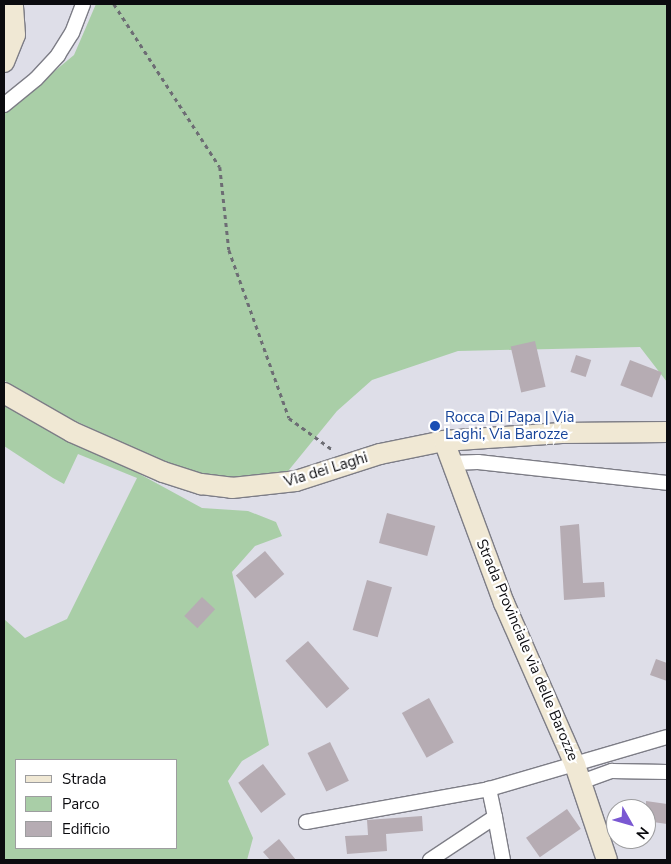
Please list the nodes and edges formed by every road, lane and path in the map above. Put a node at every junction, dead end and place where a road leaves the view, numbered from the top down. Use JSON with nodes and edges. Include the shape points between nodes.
{"nodes":[{"id":1,"x":13,"y":4,"type":"edge"},
{"id":2,"x":83,"y":4,"type":"edge"},
{"id":3,"x":114,"y":4,"type":"edge"},
{"id":4,"x":4,"y":62,"type":"edge"},
{"id":5,"x":4,"y":105,"type":"edge"},
{"id":6,"x":4,"y":393,"type":"edge"},
{"id":7,"x":667,"y":432,"type":"edge"},
{"id":8,"x":444,"y":441,"type":"junction"},
{"id":9,"x":351,"y":462,"type":"junction"},
{"id":10,"x":450,"y":463,"type":"junction"},
{"id":11,"x":667,"y":483,"type":"edge"},
{"id":12,"x":667,"y":737,"type":"edge"},
{"id":13,"x":667,"y":772,"type":"edge"},
{"id":14,"x":578,"y":773,"type":"junction"},
{"id":15,"x":489,"y":789,"type":"junction"},
{"id":16,"x":495,"y":817,"type":"junction"},
{"id":17,"x":306,"y":822,"type":"dead end"},
{"id":18,"x":430,"y":860,"type":"edge"},
{"id":19,"x":503,"y":860,"type":"edge"},
{"id":20,"x":607,"y":860,"type":"edge"}],
"edges":[{"from":1,"to":4,"type":"main road","via":[[15,35]]},
{"from":2,"to":5,"type":"street","via":[[72,33],[58,55],[36,79]]},
{"from":3,"to":9,"type":"path","via":[[220,167],[229,250],[289,418]]},
{"from":6,"to":9,"type":"main road","name":"Via dei Laghi","via":[[99,445],[201,484],[232,488],[276,485]]},
{"from":7,"to":8,"type":"main road","name":"Via dei Laghi","via":[[562,433]]},
{"from":8,"to":9,"type":"main road","name":"Via dei Laghi"},
{"from":8,"to":10,"type":"main road","name":"Strada Provinciale via delle Barozze"},
{"from":10,"to":11,"type":"street","via":[[478,462]]},
{"from":10,"to":14,"type":"main road","name":"Strada Provinciale via delle Barozze","via":[[504,603]]},
{"from":12,"to":14,"type":"street"},
{"from":13,"to":14,"type":"street"},
{"from":14,"to":15,"type":"street"},
{"from":14,"to":20,"type":"main road","name":"Strada Provinciale via delle Barozze"},
{"from":15,"to":16,"type":"street"},
{"from":15,"to":17,"type":"street"},
{"from":16,"to":18,"type":"street"},
{"from":16,"to":19,"type":"street"}]}
